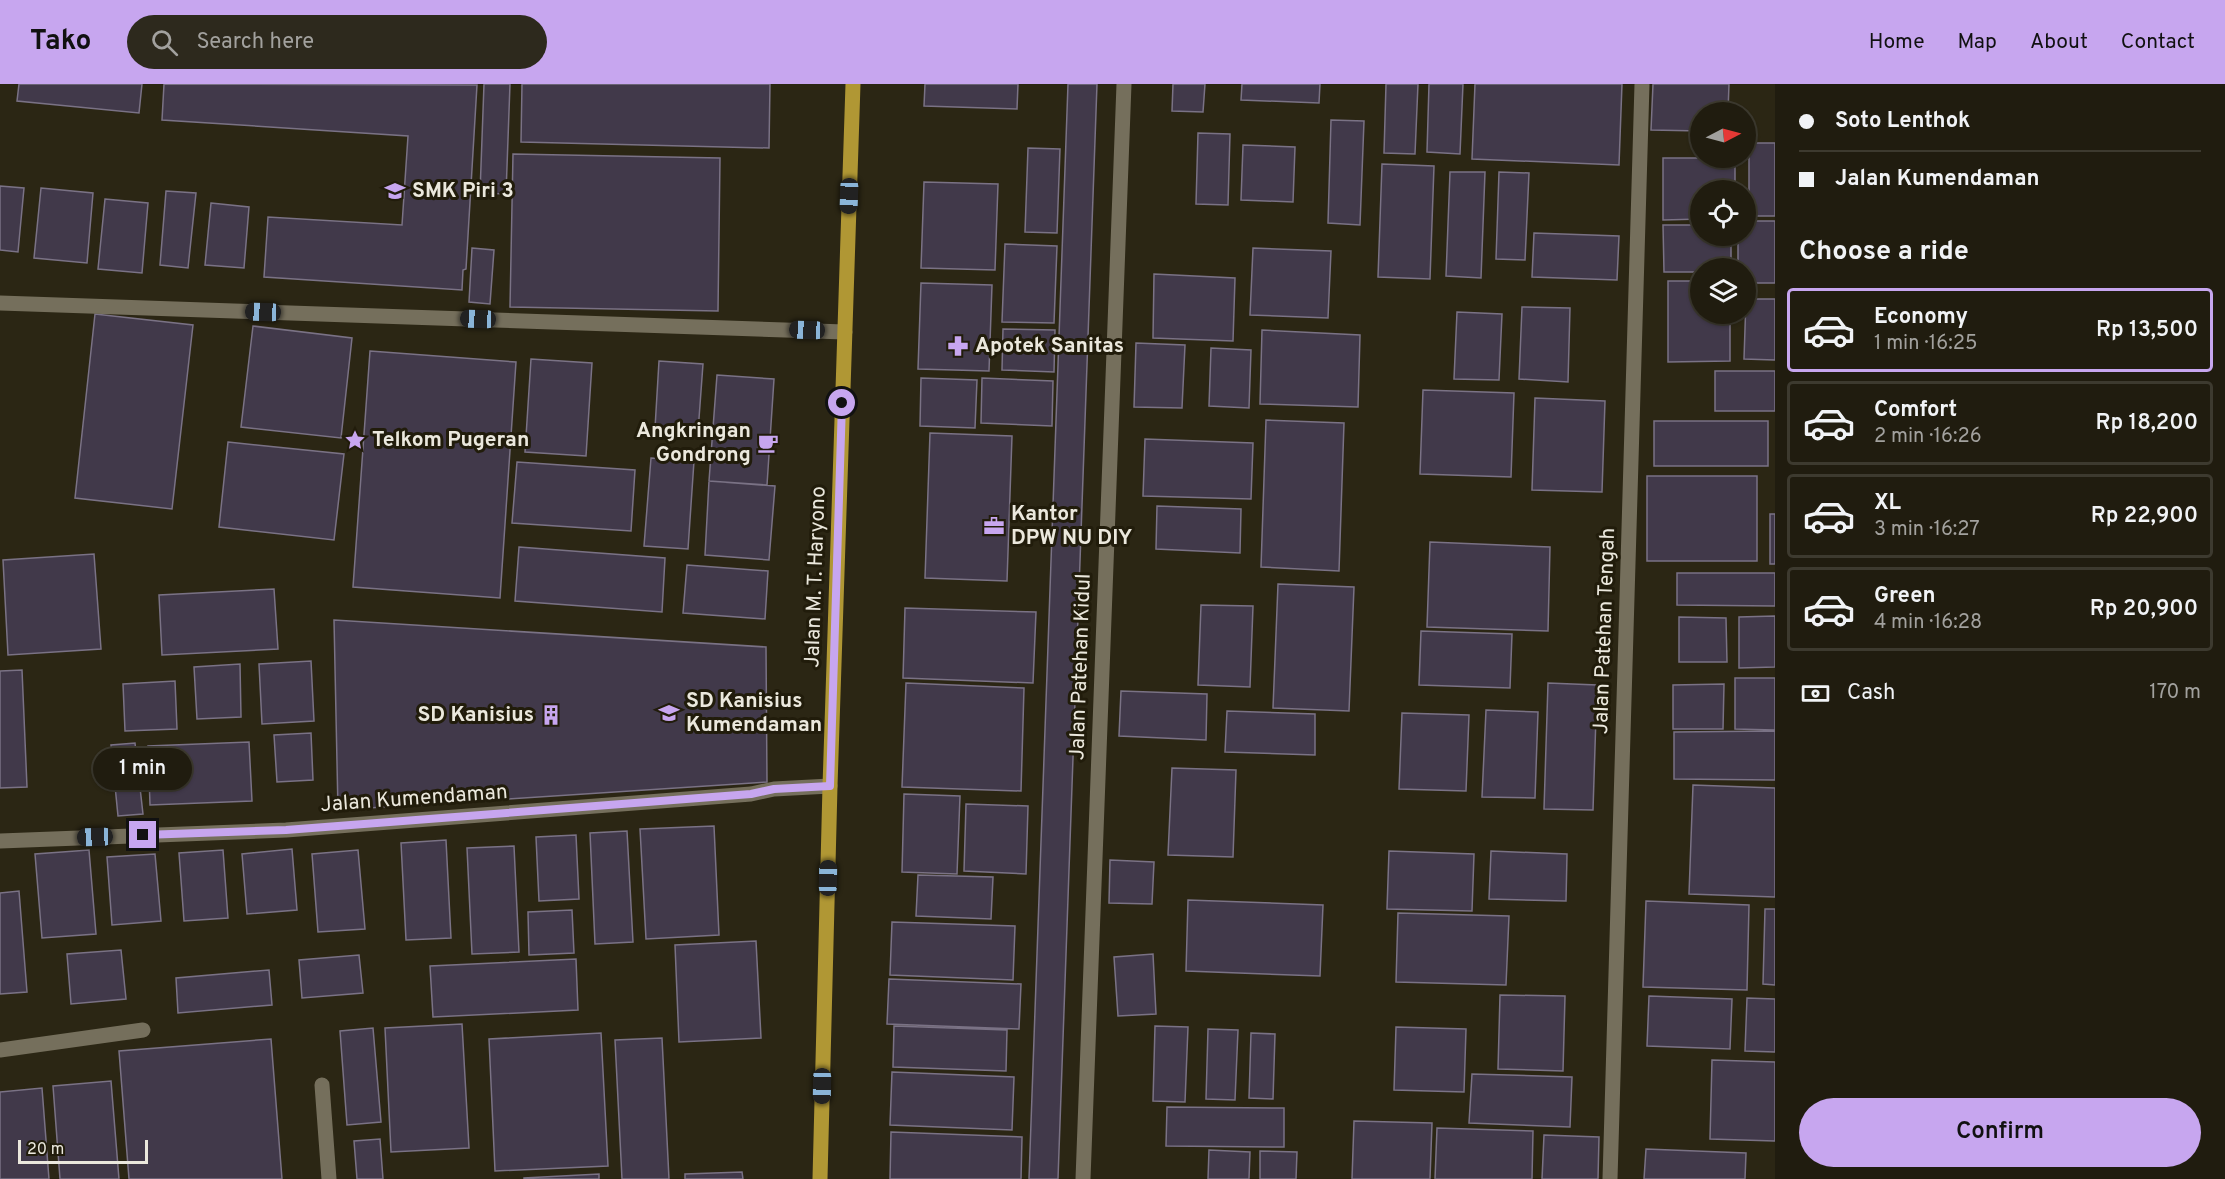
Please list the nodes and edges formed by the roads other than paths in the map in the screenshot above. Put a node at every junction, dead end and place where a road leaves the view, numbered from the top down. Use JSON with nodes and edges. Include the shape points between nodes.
{"nodes":[{"id":1,"x":854,"y":84,"type":"edge"},
{"id":2,"x":1124,"y":84,"type":"edge"},
{"id":3,"x":1642,"y":84,"type":"edge"},
{"id":4,"x":0,"y":303,"type":"edge"},
{"id":5,"x":845,"y":332,"type":"junction"},
{"id":6,"x":830,"y":786,"type":"junction"},
{"id":7,"x":0,"y":841,"type":"edge"},
{"id":8,"x":143,"y":1030,"type":"dead end"},
{"id":9,"x":0,"y":1050,"type":"edge"},
{"id":10,"x":322,"y":1085,"type":"dead end"},
{"id":11,"x":329,"y":1179,"type":"edge"},
{"id":12,"x":820,"y":1179,"type":"edge"},
{"id":13,"x":1083,"y":1179,"type":"edge"},
{"id":14,"x":1610,"y":1179,"type":"edge"}],
"edges":[{"from":1,"to":5,"type":"main road","name":"Jalan M. T. Haryono"},
{"from":2,"to":13,"type":"street","name":"Jalan Patehan Kidul"},
{"from":3,"to":14,"type":"street","name":"Jalan Patehan Tengah"},
{"from":4,"to":5,"type":"street"},
{"from":5,"to":6,"type":"main road","name":"Jalan M. T. Haryono"},
{"from":6,"to":7,"type":"street","name":"Jalan Kumendaman","via":[[286,830]]},
{"from":6,"to":12,"type":"main road","name":"Jalan M. T. Haryono"},
{"from":8,"to":9,"type":"street"},
{"from":10,"to":11,"type":"street"}]}
